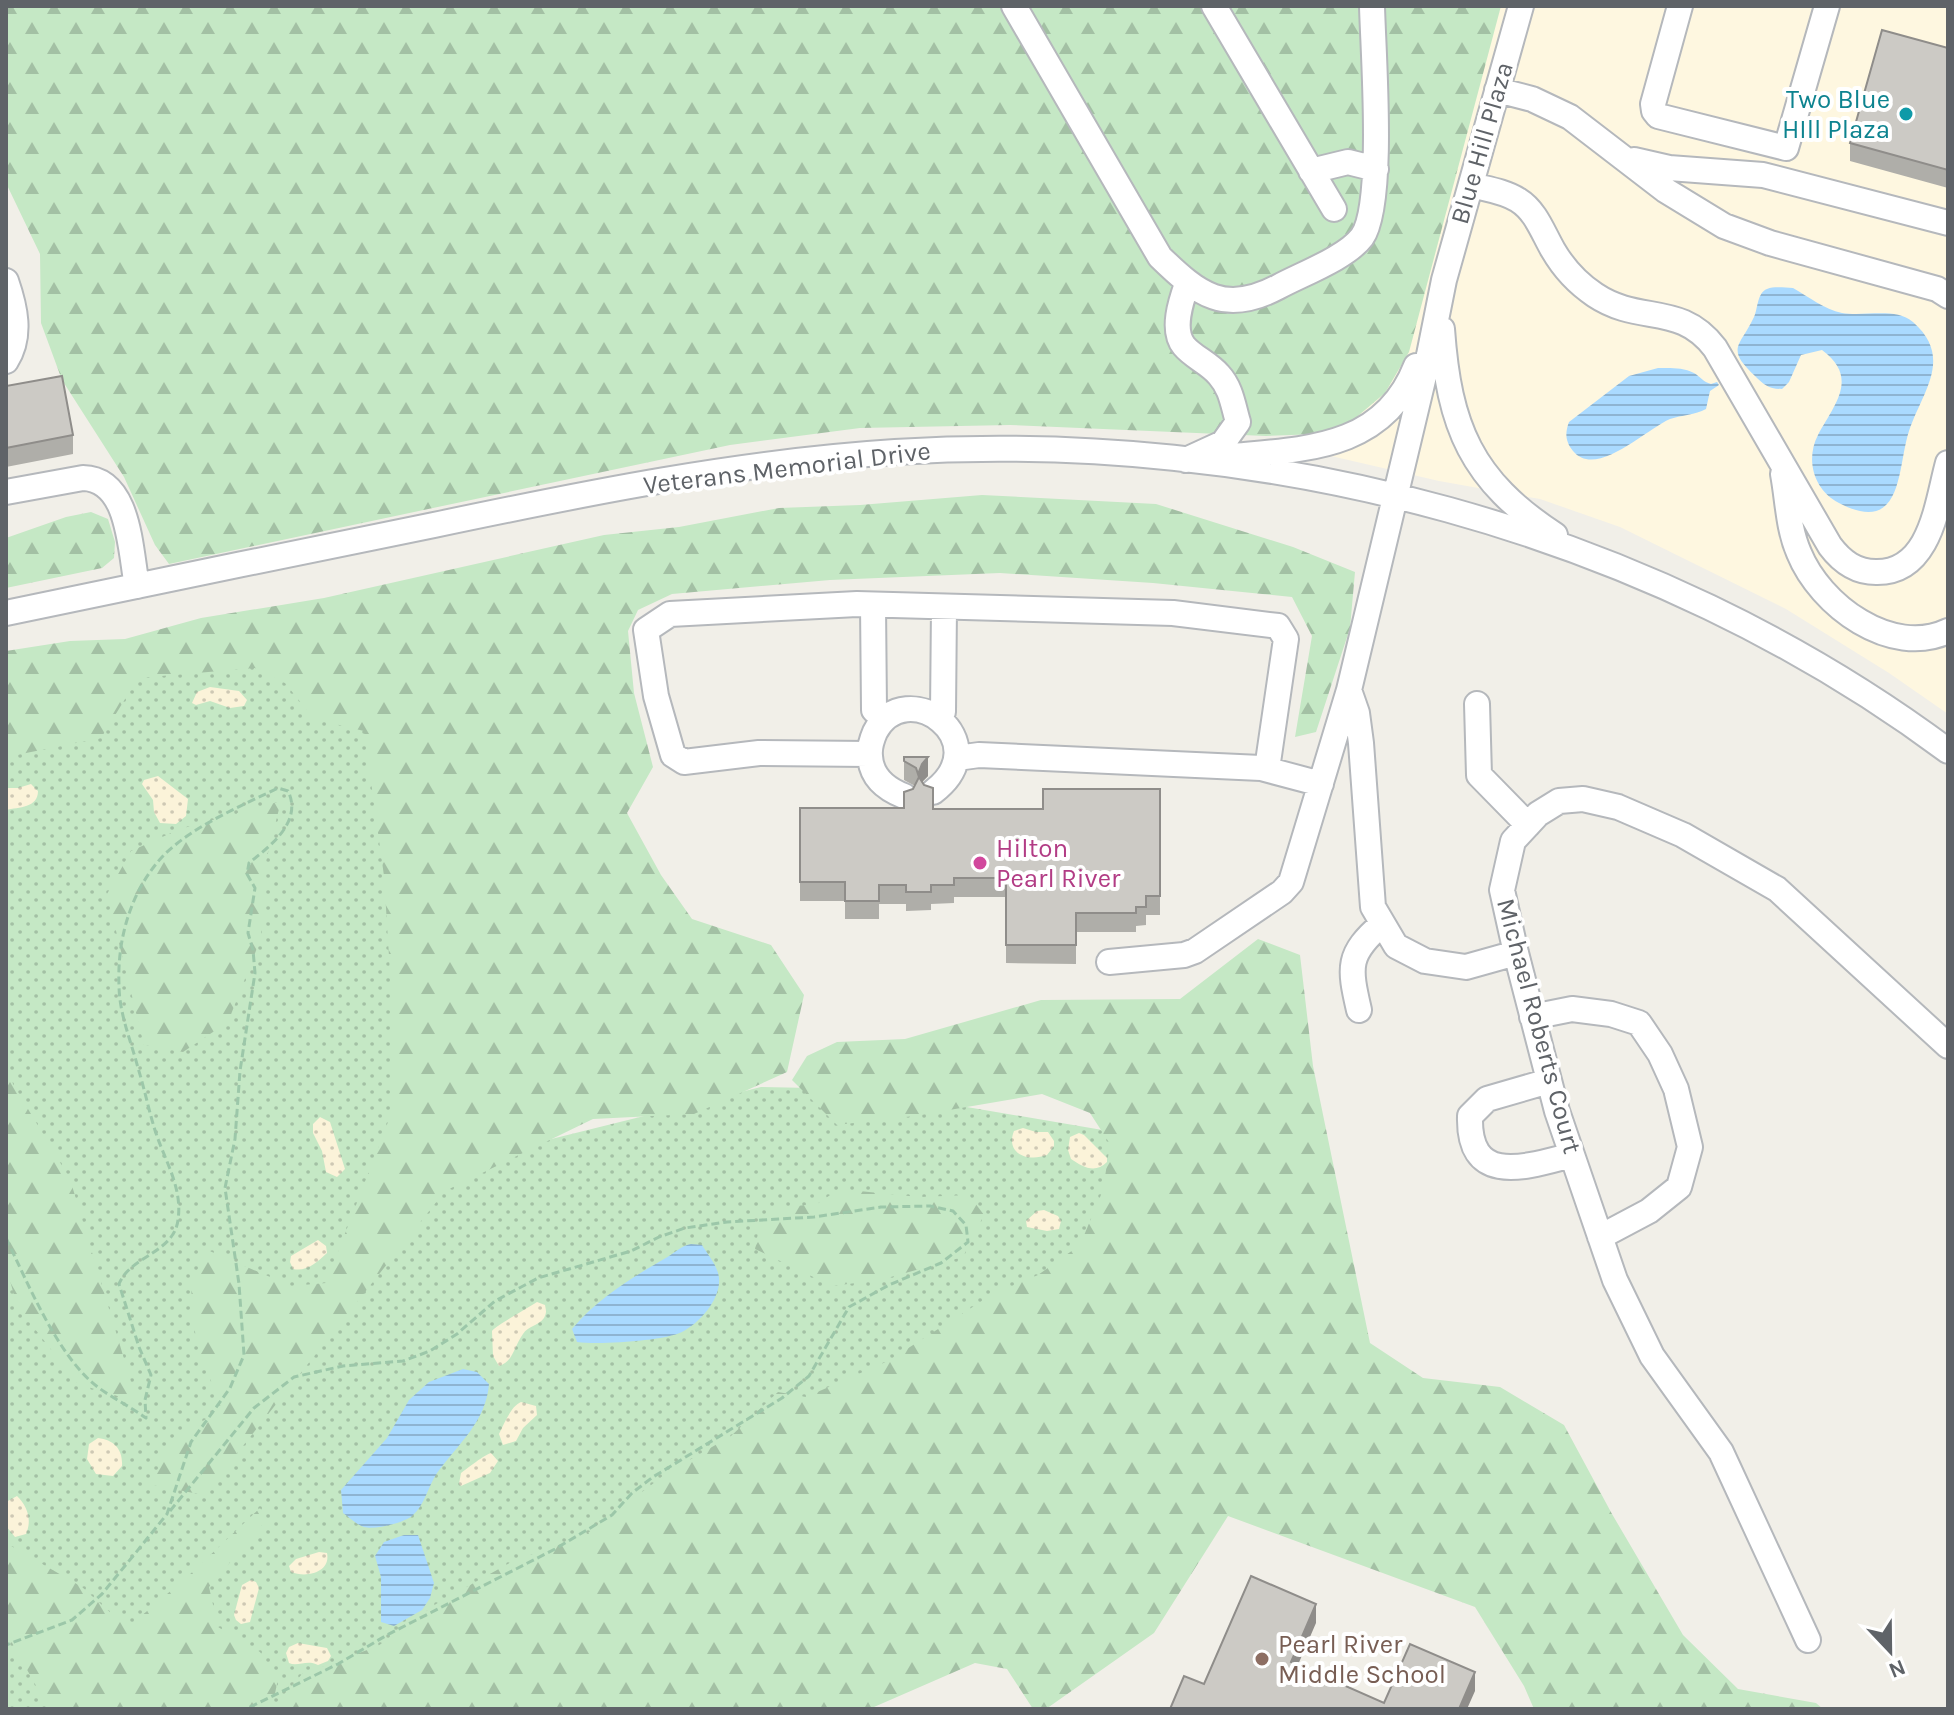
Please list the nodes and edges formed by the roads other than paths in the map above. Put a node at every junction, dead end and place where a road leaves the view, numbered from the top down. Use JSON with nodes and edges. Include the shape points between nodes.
{"nodes":[{"id":1,"x":1014,"y":6,"type":"edge"},
{"id":2,"x":1214,"y":6,"type":"edge"},
{"id":3,"x":1372,"y":6,"type":"edge"},
{"id":4,"x":1521,"y":6,"type":"edge"},
{"id":5,"x":1680,"y":6,"type":"edge"},
{"id":6,"x":1827,"y":6,"type":"edge"},
{"id":7,"x":1497,"y":90,"type":"junction"},
{"id":8,"x":1608,"y":146,"type":"junction"},
{"id":9,"x":1376,"y":169,"type":"junction"},
{"id":10,"x":1311,"y":171,"type":"junction"},
{"id":11,"x":1471,"y":185,"type":"junction"},
{"id":12,"x":1334,"y":209,"type":"dead end"},
{"id":13,"x":1948,"y":223,"type":"edge"},
{"id":14,"x":1444,"y":280,"type":"junction"},
{"id":15,"x":6,"y":281,"type":"edge"},
{"id":16,"x":1187,"y":284,"type":"junction"},
{"id":17,"x":1948,"y":296,"type":"edge"},
{"id":18,"x":6,"y":361,"type":"edge"},
{"id":19,"x":1774,"y":450,"type":"junction"},
{"id":20,"x":1186,"y":460,"type":"junction"},
{"id":21,"x":1948,"y":463,"type":"edge"},
{"id":22,"x":6,"y":492,"type":"edge"},
{"id":23,"x":1394,"y":495,"type":"junction"},
{"id":24,"x":1598,"y":561,"type":"junction"},
{"id":25,"x":137,"y":586,"type":"junction"},
{"id":26,"x":873,"y":605,"type":"junction"},
{"id":27,"x":944,"y":607,"type":"junction"},
{"id":28,"x":6,"y":613,"type":"edge"},
{"id":29,"x":1948,"y":631,"type":"edge"},
{"id":30,"x":1349,"y":690,"type":"junction"},
{"id":31,"x":1477,"y":704,"type":"dead end"},
{"id":32,"x":939,"y":718,"type":"junction"},
{"id":33,"x":884,"y":719,"type":"junction"},
{"id":34,"x":1943,"y":746,"type":"edge"},
{"id":35,"x":869,"y":754,"type":"junction"},
{"id":36,"x":957,"y":758,"type":"junction"},
{"id":37,"x":1267,"y":769,"type":"junction"},
{"id":38,"x":1321,"y":784,"type":"junction"},
{"id":39,"x":933,"y":792,"type":"edge"},
{"id":40,"x":904,"y":796,"type":"edge"},
{"id":41,"x":1528,"y":825,"type":"junction"},
{"id":42,"x":1382,"y":924,"type":"junction"},
{"id":43,"x":1516,"y":953,"type":"junction"},
{"id":44,"x":1109,"y":962,"type":"dead end"},
{"id":45,"x":1359,"y":1010,"type":"dead end"},
{"id":46,"x":1532,"y":1017,"type":"junction"},
{"id":47,"x":1948,"y":1046,"type":"edge"},
{"id":48,"x":1549,"y":1081,"type":"junction"},
{"id":49,"x":1572,"y":1155,"type":"junction"},
{"id":50,"x":1600,"y":1237,"type":"junction"},
{"id":51,"x":1808,"y":1640,"type":"dead end"}],
"edges":[{"from":1,"to":16,"type":"street","via":[[1160,257]]},
{"from":2,"to":10,"type":"street"},
{"from":3,"to":9,"type":"street"},
{"from":4,"to":7,"type":"street","name":"Blue Hill Plaza"},
{"from":5,"to":6,"type":"street","via":[[1654,111],[1786,148]]},
{"from":7,"to":8,"type":"street","via":[[1550,106]]},
{"from":7,"to":11,"type":"street","name":"Blue Hill Plaza"},
{"from":8,"to":13,"type":"street","via":[[1653,166],[1763,175]]},
{"from":8,"to":17,"type":"street","via":[[1684,204],[1724,226]]},
{"from":9,"to":10,"type":"street","via":[[1348,162]]},
{"from":9,"to":16,"type":"street","via":[[1369,225],[1351,248],[1241,301],[1214,297]]},
{"from":10,"to":12,"type":"street"},
{"from":11,"to":14,"type":"street","name":"Blue Hill Plaza"},
{"from":11,"to":19,"type":"street","via":[[1503,193],[1528,207],[1563,266],[1607,303],[1677,319],[1700,330]]},
{"from":14,"to":20,"type":"street","name":"Blue Hill Plaza","via":[[1413,374],[1378,420],[1346,439],[1311,448]]},
{"from":14,"to":23,"type":"street","name":"Blue Hill Plaza"},
{"from":14,"to":24,"type":"street","name":"Blue Hill Plaza","via":[[1446,372],[1471,454],[1512,504]]},
{"from":15,"to":18,"type":"street","via":[[16,336]]},
{"from":16,"to":20,"type":"street","via":[[1178,331],[1183,345],[1229,388],[1238,422],[1223,443]]},
{"from":19,"to":21,"type":"street","via":[[1837,555],[1868,572],[1894,570],[1918,554]]},
{"from":19,"to":29,"type":"street","via":[[1799,553],[1828,597],[1854,618],[1886,632],[1923,638]]},
{"from":20,"to":23,"type":"street","name":"Veterans Memorial Drive"},
{"from":20,"to":25,"type":"street","name":"Veterans Memorial Drive","via":[[992,448],[782,463],[593,493]]},
{"from":22,"to":25,"type":"street","via":[[83,478],[108,486],[120,503]]},
{"from":23,"to":24,"type":"street","name":"Veterans Memorial Drive","via":[[1500,525]]},
{"from":23,"to":30,"type":"street","name":"Blue Hill Plaza"},
{"from":24,"to":34,"type":"street","name":"Veterans Memorial Drive","via":[[1697,602],[1792,650]]},
{"from":25,"to":28,"type":"street","name":"Veterans Memorial Drive"},
{"from":26,"to":27,"type":"street"},
{"from":26,"to":33,"type":"street","via":[[874,710]]},
{"from":26,"to":35,"type":"street","via":[[670,614],[646,630],[656,696],[673,755],[684,762],[759,753]]},
{"from":27,"to":32,"type":"street"},
{"from":27,"to":37,"type":"street","via":[[1173,613],[1278,626],[1286,639]]},
{"from":30,"to":38,"type":"street","name":"Blue Hill Plaza"},
{"from":30,"to":42,"type":"street","via":[[1361,743],[1373,907]]},
{"from":31,"to":41,"type":"street","via":[[1479,775]]},
{"from":32,"to":33,"type":"street","via":[[915,709]]},
{"from":32,"to":36,"type":"street","via":[[951,730]]},
{"from":33,"to":35,"type":"street"},
{"from":35,"to":40,"type":"street","via":[[879,781]]},
{"from":36,"to":37,"type":"street"},
{"from":36,"to":39,"type":"street","via":[[953,772]]},
{"from":37,"to":38,"type":"street"},
{"from":38,"to":44,"type":"street","name":"Blue Hill Plaza","via":[[1291,882],[1282,892],[1195,951]]},
{"from":41,"to":43,"type":"street","name":"Michael Roberts Court","via":[[1513,841],[1502,890]]},
{"from":41,"to":47,"type":"street","name":"Michael Roberts Court","via":[[1559,801],[1583,799],[1618,807],[1683,835],[1777,889]]},
{"from":42,"to":43,"type":"street","via":[[1396,946],[1425,961],[1466,967]]},
{"from":42,"to":45,"type":"street","via":[[1361,942],[1352,965]]},
{"from":43,"to":46,"type":"street","name":"Michael Roberts Court"},
{"from":46,"to":48,"type":"street","name":"Michael Roberts Court"},
{"from":46,"to":50,"type":"street","via":[[1572,1009],[1639,1023],[1676,1089],[1690,1147],[1679,1187],[1649,1211]]},
{"from":48,"to":49,"type":"street","name":"Michael Roberts Court"},
{"from":48,"to":49,"type":"street","via":[[1487,1099],[1470,1116],[1469,1137],[1479,1156],[1497,1167],[1520,1169]]},
{"from":49,"to":50,"type":"street","name":"Michael Roberts Court"},
{"from":50,"to":51,"type":"street","name":"Michael Roberts Court","via":[[1652,1356],[1721,1452]]}]}
